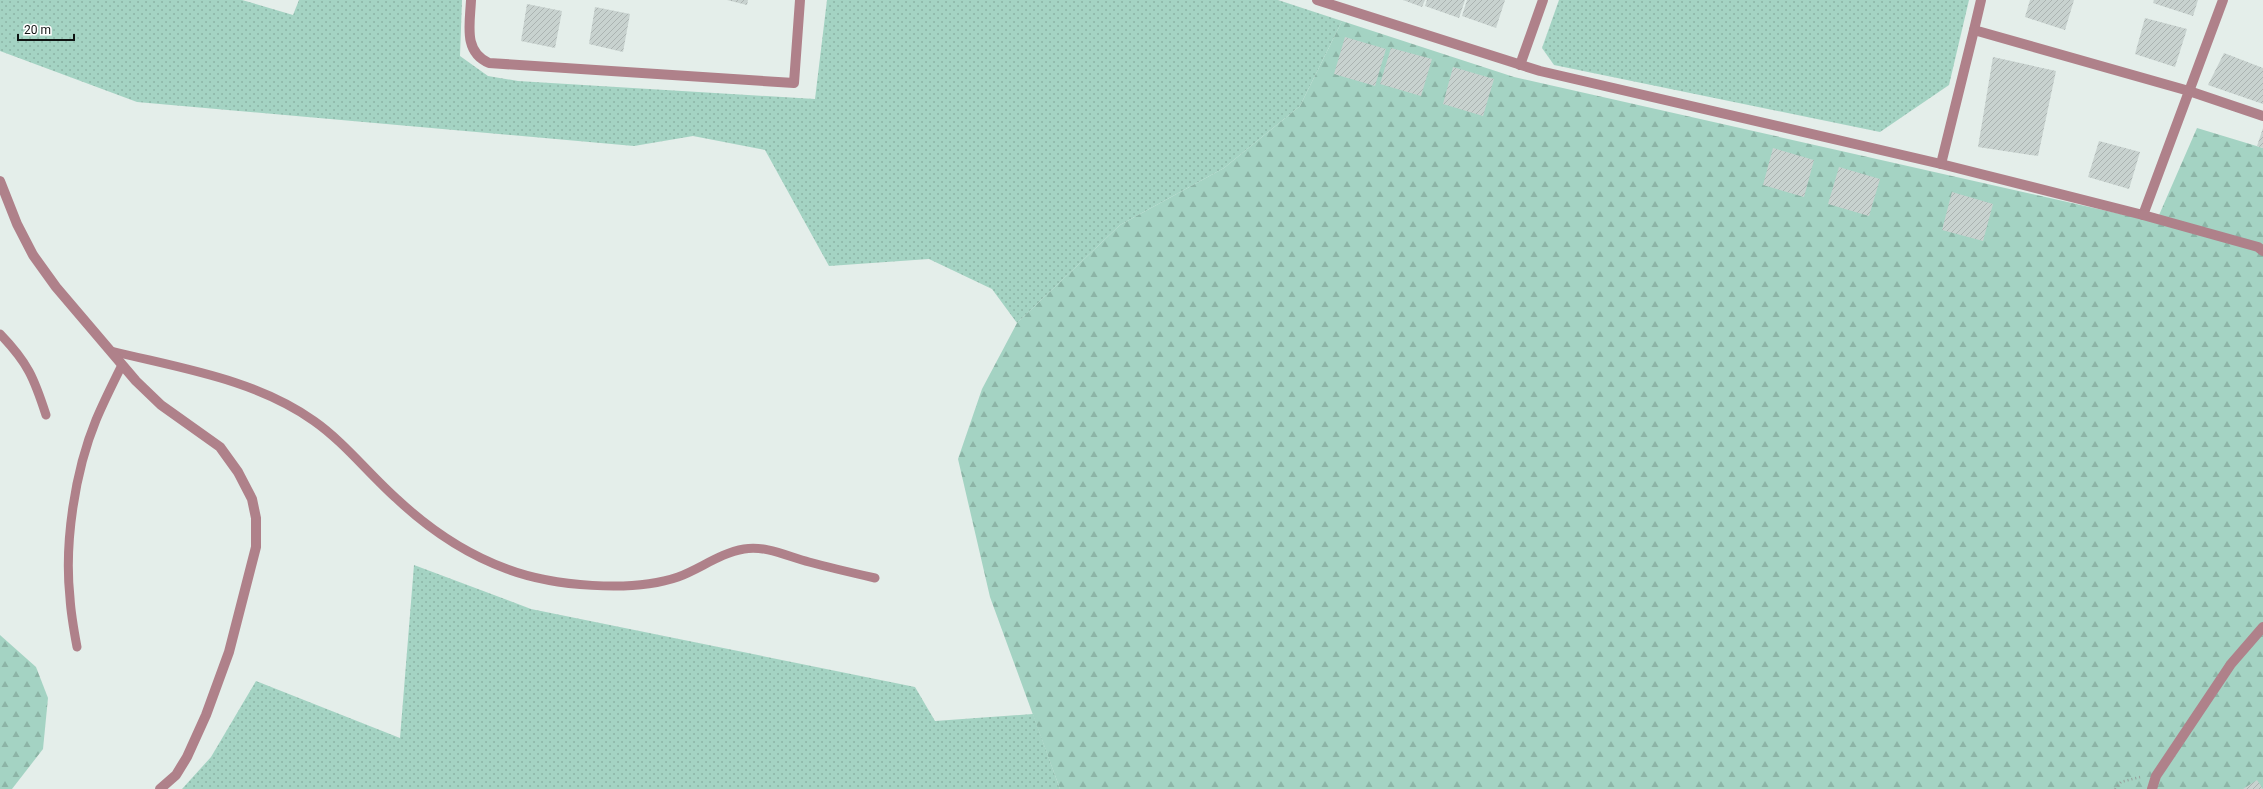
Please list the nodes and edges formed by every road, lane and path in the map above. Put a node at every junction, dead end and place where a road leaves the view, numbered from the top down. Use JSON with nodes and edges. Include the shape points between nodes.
{"nodes":[{"id":1,"x":471,"y":0,"type":"edge"},
{"id":2,"x":800,"y":0,"type":"edge"},
{"id":3,"x":1316,"y":0,"type":"edge"},
{"id":4,"x":1543,"y":0,"type":"edge"},
{"id":5,"x":1981,"y":0,"type":"edge"},
{"id":6,"x":2223,"y":0,"type":"edge"},
{"id":7,"x":1974,"y":30,"type":"junction"},
{"id":8,"x":1520,"y":65,"type":"junction"},
{"id":9,"x":2189,"y":91,"type":"junction"},
{"id":10,"x":2263,"y":116,"type":"edge"},
{"id":11,"x":1940,"y":164,"type":"junction"},
{"id":12,"x":0,"y":181,"type":"edge"},
{"id":13,"x":2143,"y":215,"type":"junction"},
{"id":14,"x":2263,"y":251,"type":"edge"},
{"id":15,"x":0,"y":334,"type":"edge"},
{"id":16,"x":111,"y":351,"type":"junction"},
{"id":17,"x":122,"y":365,"type":"junction"},
{"id":18,"x":46,"y":415,"type":"dead end"},
{"id":19,"x":875,"y":578,"type":"dead end"},
{"id":20,"x":2263,"y":628,"type":"edge"},
{"id":21,"x":77,"y":646,"type":"dead end"},
{"id":22,"x":2156,"y":776,"type":"junction"},
{"id":23,"x":160,"y":789,"type":"edge"},
{"id":24,"x":2115,"y":789,"type":"edge"},
{"id":25,"x":2152,"y":789,"type":"edge"}],
"edges":[{"from":1,"to":2,"type":"street","via":[[469,42],[474,54],[489,63],[794,83]]},
{"from":3,"to":8,"type":"street"},
{"from":4,"to":8,"type":"street"},
{"from":5,"to":7,"type":"street"},
{"from":6,"to":9,"type":"street"},
{"from":7,"to":9,"type":"street"},
{"from":7,"to":11,"type":"street"},
{"from":8,"to":11,"type":"street"},
{"from":9,"to":10,"type":"street"},
{"from":9,"to":13,"type":"street"},
{"from":11,"to":13,"type":"street"},
{"from":12,"to":16,"type":"street","via":[[33,255],[56,287]]},
{"from":13,"to":14,"type":"street","via":[[2258,247]]},
{"from":15,"to":18,"type":"lane","via":[[25,363],[34,379]]},
{"from":16,"to":17,"type":"street"},
{"from":16,"to":19,"type":"lane","via":[[252,388],[289,406],[315,421],[430,528],[470,554],[509,570],[562,582],[616,586],[658,584],[730,553],[759,548]]},
{"from":17,"to":21,"type":"lane","via":[[96,420],[73,507],[70,597]]},
{"from":17,"to":23,"type":"street","via":[[161,405],[220,447],[238,472],[252,499],[256,518],[256,547],[229,652],[206,715],[187,757],[176,775]]},
{"from":20,"to":22,"type":"street","via":[[2231,664]]},
{"from":22,"to":24,"type":"path","via":[[2121,782]]},
{"from":22,"to":25,"type":"street"}]}
